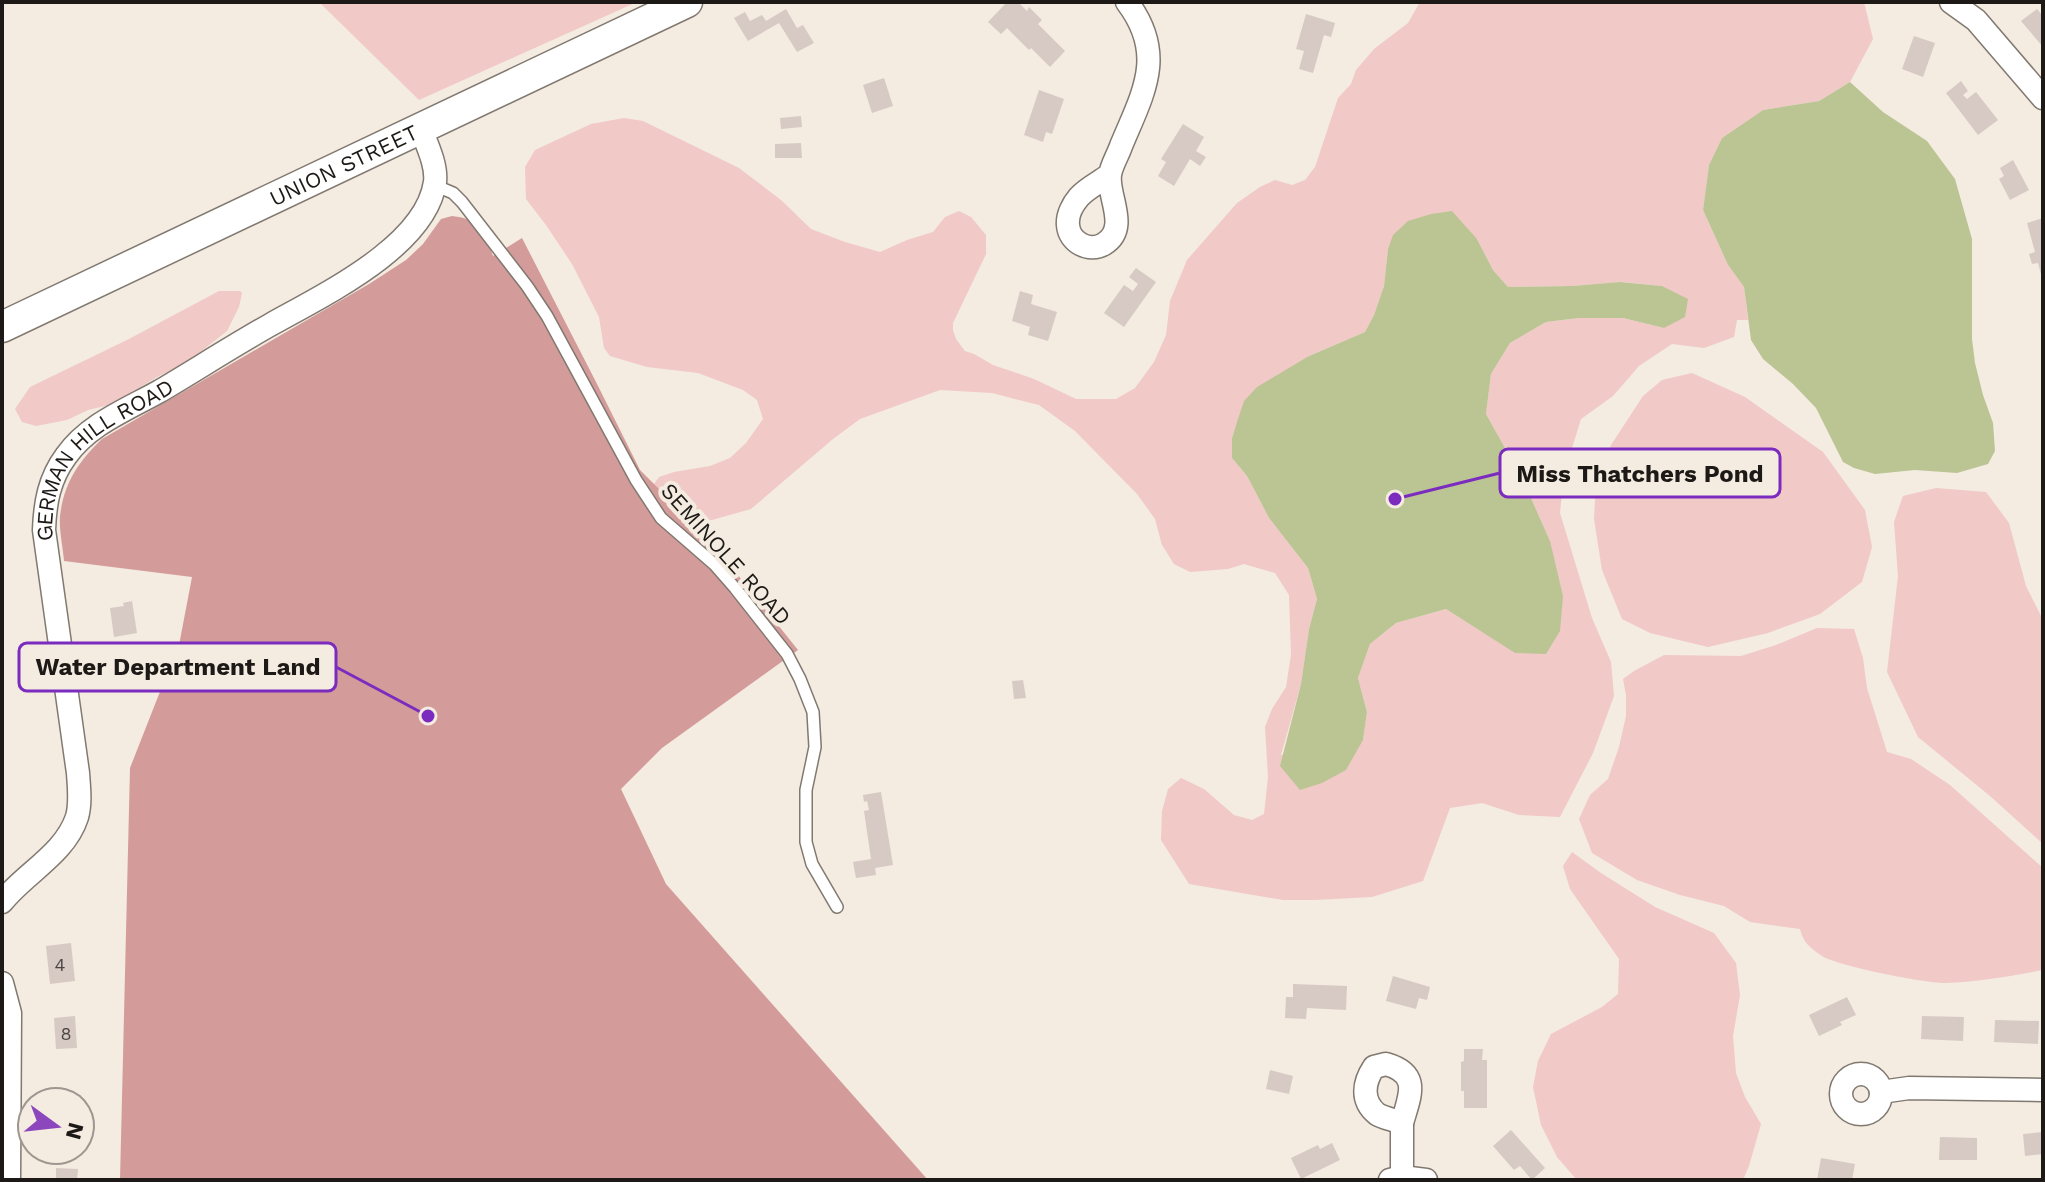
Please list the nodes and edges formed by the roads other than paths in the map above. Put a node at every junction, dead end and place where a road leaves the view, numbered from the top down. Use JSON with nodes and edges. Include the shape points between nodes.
{"nodes":[{"id":1,"x":687,"y":2,"type":"edge"},
{"id":2,"x":1127,"y":2,"type":"edge"},
{"id":3,"x":1951,"y":2,"type":"edge"},
{"id":4,"x":2043,"y":98,"type":"edge"},
{"id":5,"x":421,"y":129,"type":"junction"},
{"id":6,"x":1109,"y":175,"type":"dead end"},
{"id":7,"x":434,"y":185,"type":"junction"},
{"id":8,"x":2,"y":327,"type":"edge"},
{"id":9,"x":2,"y":902,"type":"edge"},
{"id":10,"x":837,"y":907,"type":"dead end"},
{"id":11,"x":2,"y":983,"type":"edge"},
{"id":12,"x":2043,"y":1090,"type":"edge"},
{"id":13,"x":1881,"y":1092,"type":"dead end"},
{"id":14,"x":1402,"y":1123,"type":"dead end"},
{"id":15,"x":5,"y":1141,"type":"edge"},
{"id":16,"x":1395,"y":1179,"type":"edge"},
{"id":17,"x":9,"y":1180,"type":"edge"},
{"id":18,"x":1426,"y":1180,"type":"edge"}],
"edges":[{"from":1,"to":5,"type":"main road","name":"UNION STREET"},
{"from":2,"to":6,"type":"street","via":[[1144,34],[1149,74]]},
{"from":3,"to":4,"type":"street","via":[[1976,20]]},
{"from":5,"to":7,"type":"street"},
{"from":5,"to":8,"type":"main road","name":"UNION STREET"},
{"from":7,"to":9,"type":"street","name":"GERMAN HILL ROAD","via":[[414,224],[373,264],[101,422],[54,474],[44,530],[78,773],[77,815],[60,845]]},
{"from":7,"to":10,"type":"lane","name":"SEMINOLE ROAD","via":[[462,202],[527,286],[661,518],[714,564],[787,654],[813,712],[806,842],[812,864]]},
{"from":11,"to":15,"type":"street","via":[[10,1013]]},
{"from":12,"to":13,"type":"street"},
{"from":14,"to":16,"type":"street"},
{"from":15,"to":17,"type":"street"},
{"from":16,"to":18,"type":"street"}]}
